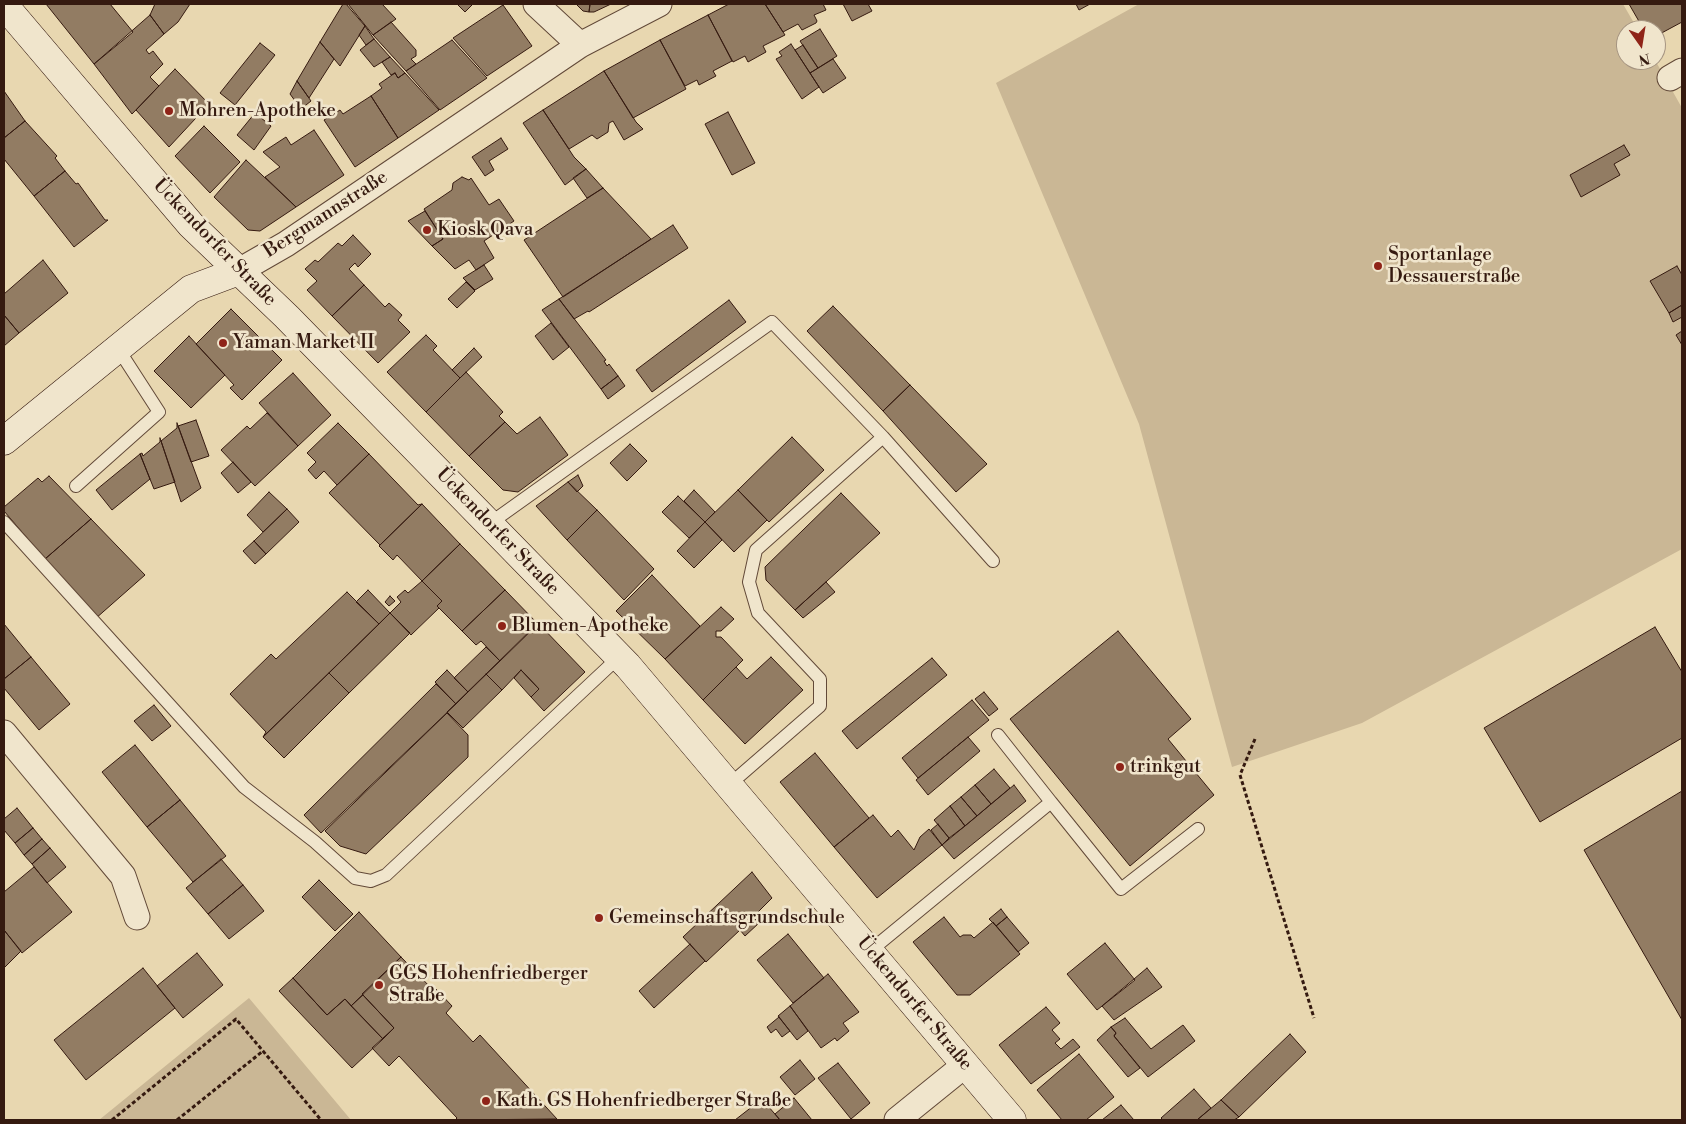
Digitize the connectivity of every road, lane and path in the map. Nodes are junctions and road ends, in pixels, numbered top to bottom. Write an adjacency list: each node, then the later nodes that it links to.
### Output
1 (536, 4): 4 (street)
2 (659, 4): 4 (street, Bergmannstraße)
3 (4, 5): 5 (main road, Ückendorfer Straße)
4 (580, 45): 5 (street, Bergmannstraße)
5 (239, 271): 6 (main road, Bergmannstraße); 11 (main road, Ückendorfer Straße)
6 (117, 347): 8 (main road, Bergmannstraße); 9 (lane)
7 (882, 437): 11 (lane); 12 (lane); 17 (lane)
8 (4, 441)
9 (76, 486)
10 (4, 522): 13 (lane)
11 (489, 524): 13 (main road, Ückendorfer Straße)
12 (993, 560)
13 (619, 658): 17 (main road, Ückendorfer Straße)
14 (4, 733): 20 (street)
15 (998, 735): 18 (lane)
16 (1255, 739): 22 (path)
17 (729, 785): 21 (main road, Ückendorfer Straße)
18 (1051, 802): 19 (lane); 21 (lane)
19 (1198, 829)
20 (137, 917)
21 (870, 951): 24 (main road, Ückendorfer Straße)
22 (1314, 1018)
23 (263, 1051): 25 (path); 26 (path); 27 (path)
24 (965, 1065): 28 (street); 29 (main road, Ückendorfer Straße)
25 (112, 1120)
26 (177, 1120)
27 (321, 1120)
28 (897, 1120)
29 (1012, 1120)

